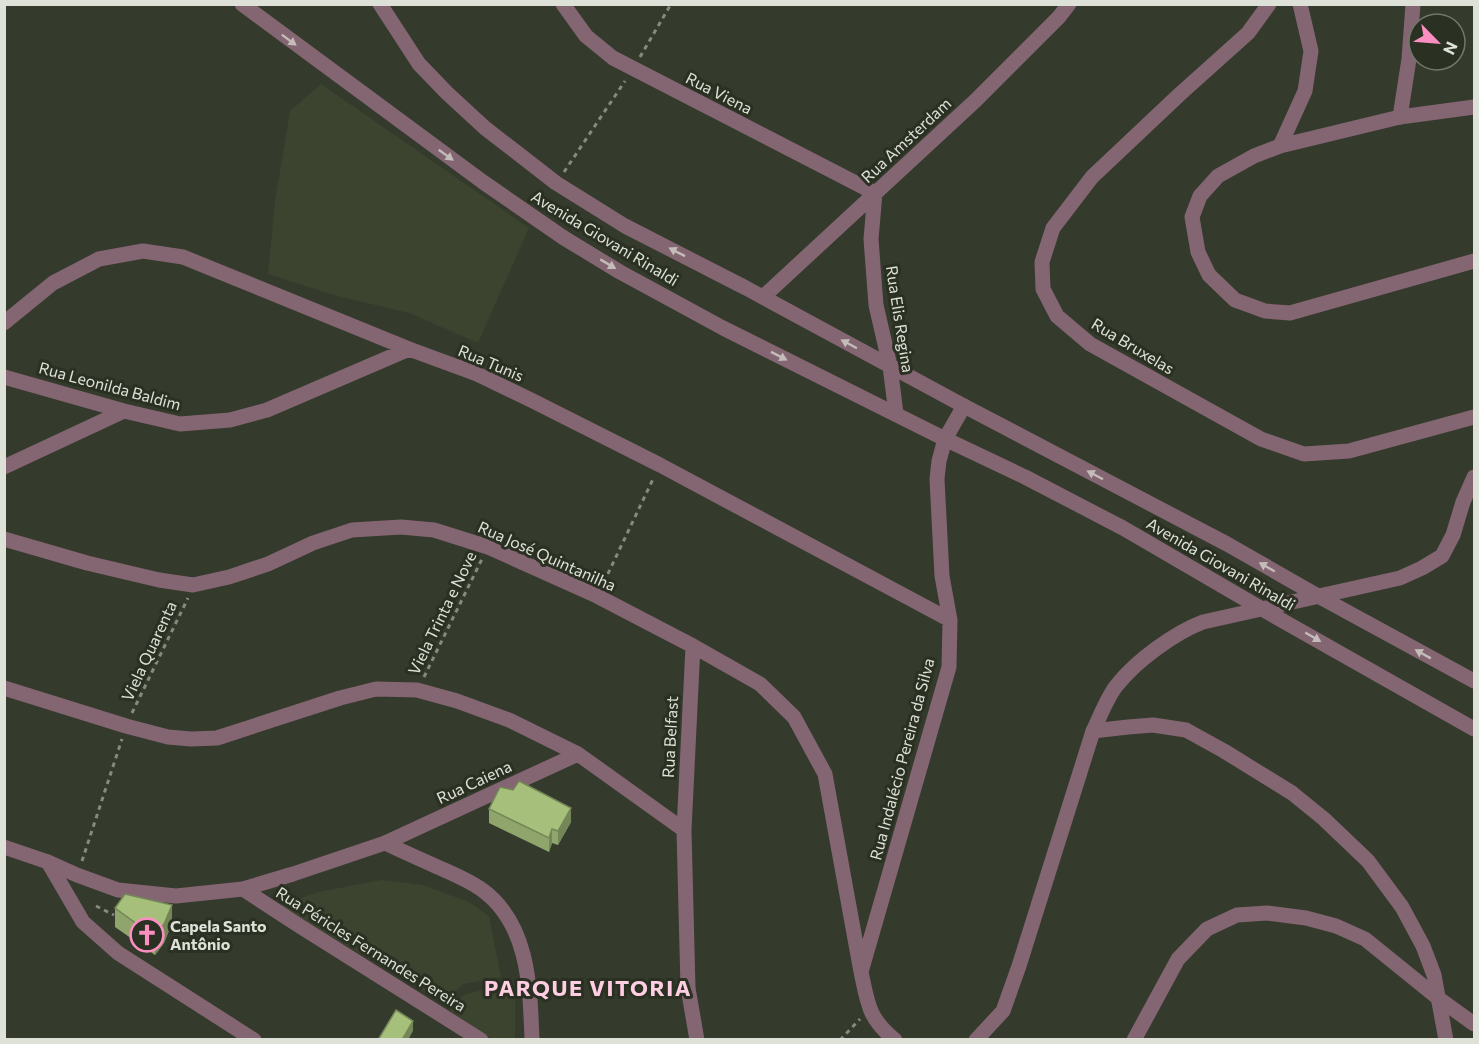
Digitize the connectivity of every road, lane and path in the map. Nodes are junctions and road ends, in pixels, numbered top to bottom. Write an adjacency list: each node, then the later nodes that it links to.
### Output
1 (242, 4): 23 (street, Avenida Giovani Rinaldi, one-way to 23)
2 (380, 4): 13 (street, Avenida Giovani Rinaldi)
3 (563, 4): 9 (street, Rua Viena)
4 (671, 4): 9 (path)
5 (1069, 4): 14 (street, Rua Amsterdam)
6 (1269, 4): 24 (street, Rua Bruxelas)
7 (1300, 4): 12 (street)
8 (1413, 4): 11 (street)
9 (633, 68): 13 (path); 14 (street, Rua Viena)
10 (1474, 107): 11 (street)
11 (1400, 117): 12 (street)
12 (1280, 146): 15 (street)
13 (556, 183): 16 (street, Avenida Giovani Rinaldi, one-way to 13)
14 (875, 193): 16 (street, Rua Amsterdam); 19 (street, Rua Elis Regina)
15 (1474, 261)
16 (763, 297): 19 (street, Avenida Giovani Rinaldi, one-way to 16)
17 (4, 323): 18 (street, Rua Tunis)
18 (409, 349): 22 (street, Rua Leonilda Baldim); 26 (street, Rua Tunis)
19 (890, 366): 21 (street, Avenida Giovani Rinaldi); 23 (street, Rua Elis Regina)
20 (4, 376): 22 (street, Rua Leonilda Baldim)
21 (964, 406): 25 (street); 34 (street, Avenida Giovani Rinaldi, one-way to 21)
22 (124, 411): 27 (street)
23 (896, 414): 25 (street, Avenida Giovani Rinaldi)
24 (1474, 417)
25 (945, 439): 32 (street, Avenida Giovani Rinaldi); 37 (street, Rua Indalécio Pereira da Silva)
26 (660, 465): 33 (path); 37 (street, Rua Tunis)
27 (4, 467)
28 (1474, 477): 34 (street)
29 (4, 539): 31 (street, Rua José Quintanilha)
30 (488, 547): 31 (street, Rua José Quintanilha); 33 (street, Rua José Quintanilha); 41 (path, Viela Trinta e Nove)
31 (194, 585): 42 (path, Viela Quarenta)
32 (1236, 593): 35 (street, Avenida Giovani Rinaldi); 36 (street)
33 (597, 596): 38 (street, Rua José Quintanilha)
34 (1318, 596): 35 (street); 39 (street, Avenida Giovani Rinaldi, one-way to 34)
35 (1262, 609): 36 (street); 43 (street, Avenida Giovani Rinaldi, one-way to 43)
36 (1235, 615): 44 (street)
37 (950, 620): 54 (street, Rua Indalécio Pereira da Silva)
38 (693, 646): 46 (street, Rua Belfast); 54 (street, Rua José Quintanilha)
39 (1474, 681)
40 (4, 688): 42 (street)
41 (417, 690): 42 (street); 45 (street)
42 (126, 726): 50 (path, Viela Quarenta)
43 (1474, 729)
44 (1093, 731): 55 (street); 64 (street)
45 (578, 754): 46 (street); 47 (street, Rua Caiena)
46 (684, 830): 61 (street, Rua Belfast)
47 (385, 843): 51 (street, Rua Caiena); 60 (street)
48 (4, 847): 49 (street, Rua Caiena)
49 (48, 862): 50 (street, Rua Caiena); 58 (street)
50 (77, 874): 51 (street, Rua Caiena)
51 (243, 889): 59 (street, Rua Péricles Fernandes Pereira)
52 (96, 906): 53 (path)
53 (114, 915)
54 (861, 972): 56 (street, Rua Indalécio Pereira da Silva)
55 (1438, 998): 57 (street); 65 (street); 66 (street)
56 (869, 1009): 62 (path); 63 (street, Rua Indalécio Pereira da Silva)
57 (1474, 1024)
58 (255, 1040)
59 (481, 1040)
60 (532, 1040)
61 (697, 1040)
62 (840, 1040)
63 (896, 1040)
64 (976, 1040)
65 (1134, 1040)
66 (1446, 1040)

